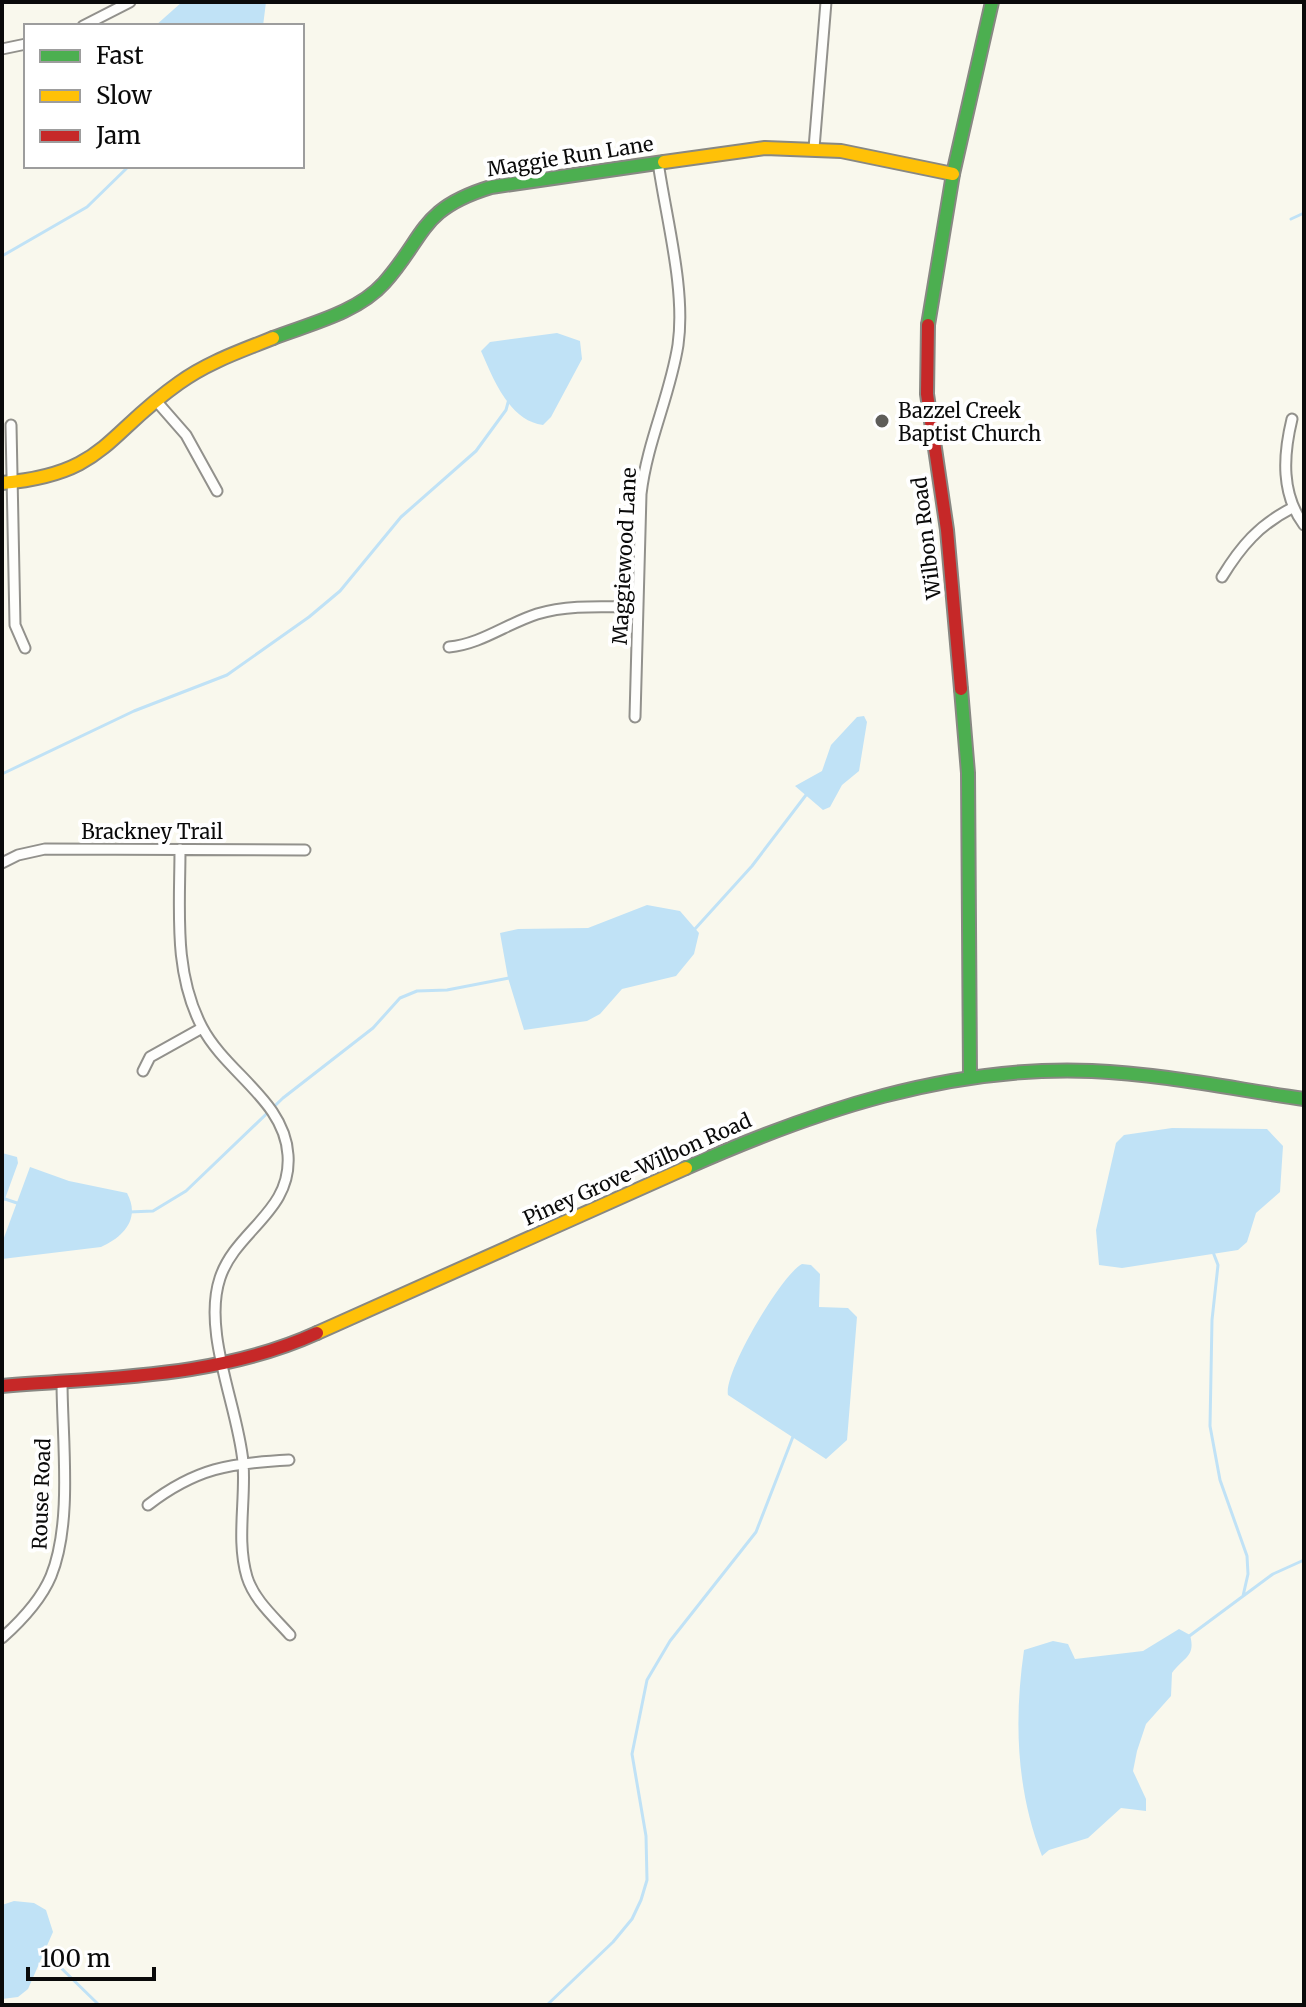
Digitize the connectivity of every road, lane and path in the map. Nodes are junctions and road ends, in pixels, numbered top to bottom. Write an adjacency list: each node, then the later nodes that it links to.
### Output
1 (130, 2): 4 (street)
2 (826, 2): 7 (street)
3 (992, 2): 9 (street, Wilbon Road)
4 (87, 24)
5 (24, 44): 6 (street)
6 (2, 49)
7 (814, 148): 8 (street, Maggie Run Lane); 9 (street, Maggie Run Lane)
8 (658, 162): 10 (street, Maggie Run Lane); 18 (street, Maggiewood Lane)
9 (953, 174): 27 (street, Wilbon Road)
10 (158, 403): 13 (street, Maggie Run Lane); 14 (street)
11 (1292, 419): 15 (street)
12 (11, 425): 13 (street)
13 (7, 483): 20 (street)
14 (217, 491)
15 (1292, 508): 16 (street); 17 (street)
16 (1304, 525)
17 (1222, 577)
18 (638, 607): 19 (street); 21 (street, Maggiewood Lane)
19 (449, 647)
20 (25, 648)
21 (635, 717)
22 (180, 849): 23 (street, Brackney Trail); 24 (street, Brackney Trail); 25 (street)
23 (305, 850)
24 (2, 863)
25 (202, 1028): 26 (street); 29 (street)
26 (143, 1071)
27 (970, 1076): 28 (street, Piney Grove-Wilbon Road); 29 (street, Piney Grove-Wilbon Road)
28 (1304, 1099)
29 (225, 1365): 30 (street, Piney Grove-Wilbon Road); 33 (street)
30 (62, 1381): 31 (street, Piney Grove-Wilbon Road); 36 (street, Rouse Road)
31 (2, 1386)
32 (289, 1460): 33 (street)
33 (243, 1462): 34 (street); 35 (street)
34 (148, 1505)
35 (290, 1635)
36 (2, 1638)

